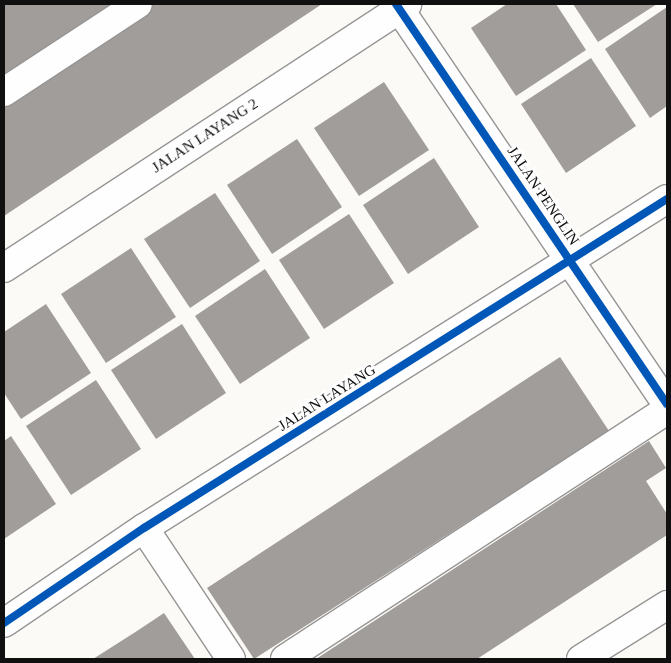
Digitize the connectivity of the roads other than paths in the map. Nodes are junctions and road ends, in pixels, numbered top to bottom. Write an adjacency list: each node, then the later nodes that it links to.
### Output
1 (138, 4): 3 (street)
2 (401, 5): 5 (street, JALAN PENGLIN); 6 (street, JALAN LAYANG 2)
3 (4, 92)
4 (667, 199): 5 (street, JALAN LAYANG)
5 (571, 262): 7 (street, JALAN PENGLIN); 9 (street, JALAN LAYANG)
6 (4, 268)
7 (667, 404)
8 (667, 410): 13 (street)
9 (144, 528): 11 (street, JALAN LAYANG); 12 (street)
10 (667, 605): 14 (street)
11 (4, 623)
12 (231, 659)
13 (285, 659)
14 (581, 659)

